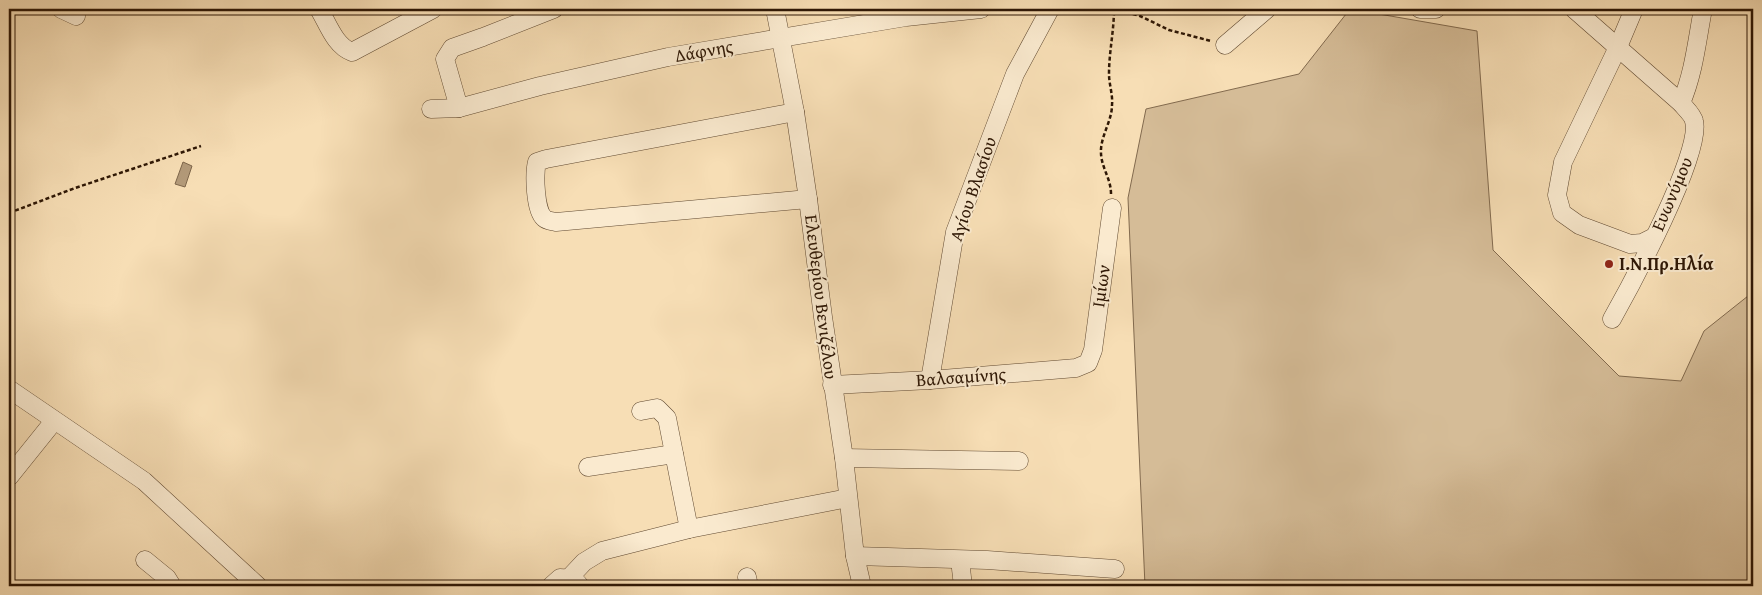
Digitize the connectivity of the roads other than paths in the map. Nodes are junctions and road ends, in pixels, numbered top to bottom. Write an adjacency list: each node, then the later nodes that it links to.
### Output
1 (320, 9): 2 (street)
2 (433, 9)
3 (554, 9): 17 (street)
4 (775, 9): 13 (street, Ελευθερίου Βενιζέλου)
5 (981, 9): 13 (street, Δάφνης)
6 (1050, 9): 25 (street, Αγίου Βλασίου)
7 (1267, 9): 14 (street)
8 (1420, 9): 9 (street)
9 (1436, 9)
10 (1574, 9): 15 (street)
11 (1634, 9): 15 (street)
12 (1703, 9): 16 (street)
13 (780, 38): 17 (street, Δάφνης); 19 (street, Ελευθερίου Βενιζέλου)
14 (1224, 45)
15 (1618, 47): 16 (street); 22 (street)
16 (1681, 103): 22 (street, Ευωνύμου)
17 (459, 108): 18 (street, Δάφνης)
18 (432, 109)
19 (795, 112): 20 (street, Ελευθερίου Βενιζέλου); 20 (street)
20 (808, 199): 26 (street, Ελευθερίου Βενιζέλου)
21 (1112, 208): 24 (street, Ιμίων)
22 (1654, 237): 23 (street, Ευωνύμου)
23 (1612, 319)
24 (1088, 363): 25 (street, Βαλσαμίνης)
25 (930, 380): 26 (street, Βαλσαμίνης)
26 (832, 385): 31 (street, Ελευθερίου Βενιζέλου)
27 (9, 389): 29 (street)
28 (641, 411): 30 (street)
29 (54, 420): 34 (street); 43 (street)
30 (674, 454): 33 (street); 36 (street)
31 (844, 458): 32 (street); 35 (street, Ελευθερίου Βενιζέλου)
32 (1019, 461)
33 (588, 466)
34 (9, 478)
35 (848, 498): 36 (street); 37 (street, Ελευθερίου Βενιζέλου)
36 (689, 529): 41 (street)
37 (855, 556): 39 (street); 45 (street, Ελευθερίου Βενιζέλου)
38 (146, 560): 42 (street)
39 (960, 560): 40 (street); 46 (street)
40 (1114, 569)
41 (575, 582): 44 (street)
42 (172, 586)
43 (258, 586)
44 (551, 586)
45 (862, 586)
46 (963, 586)

